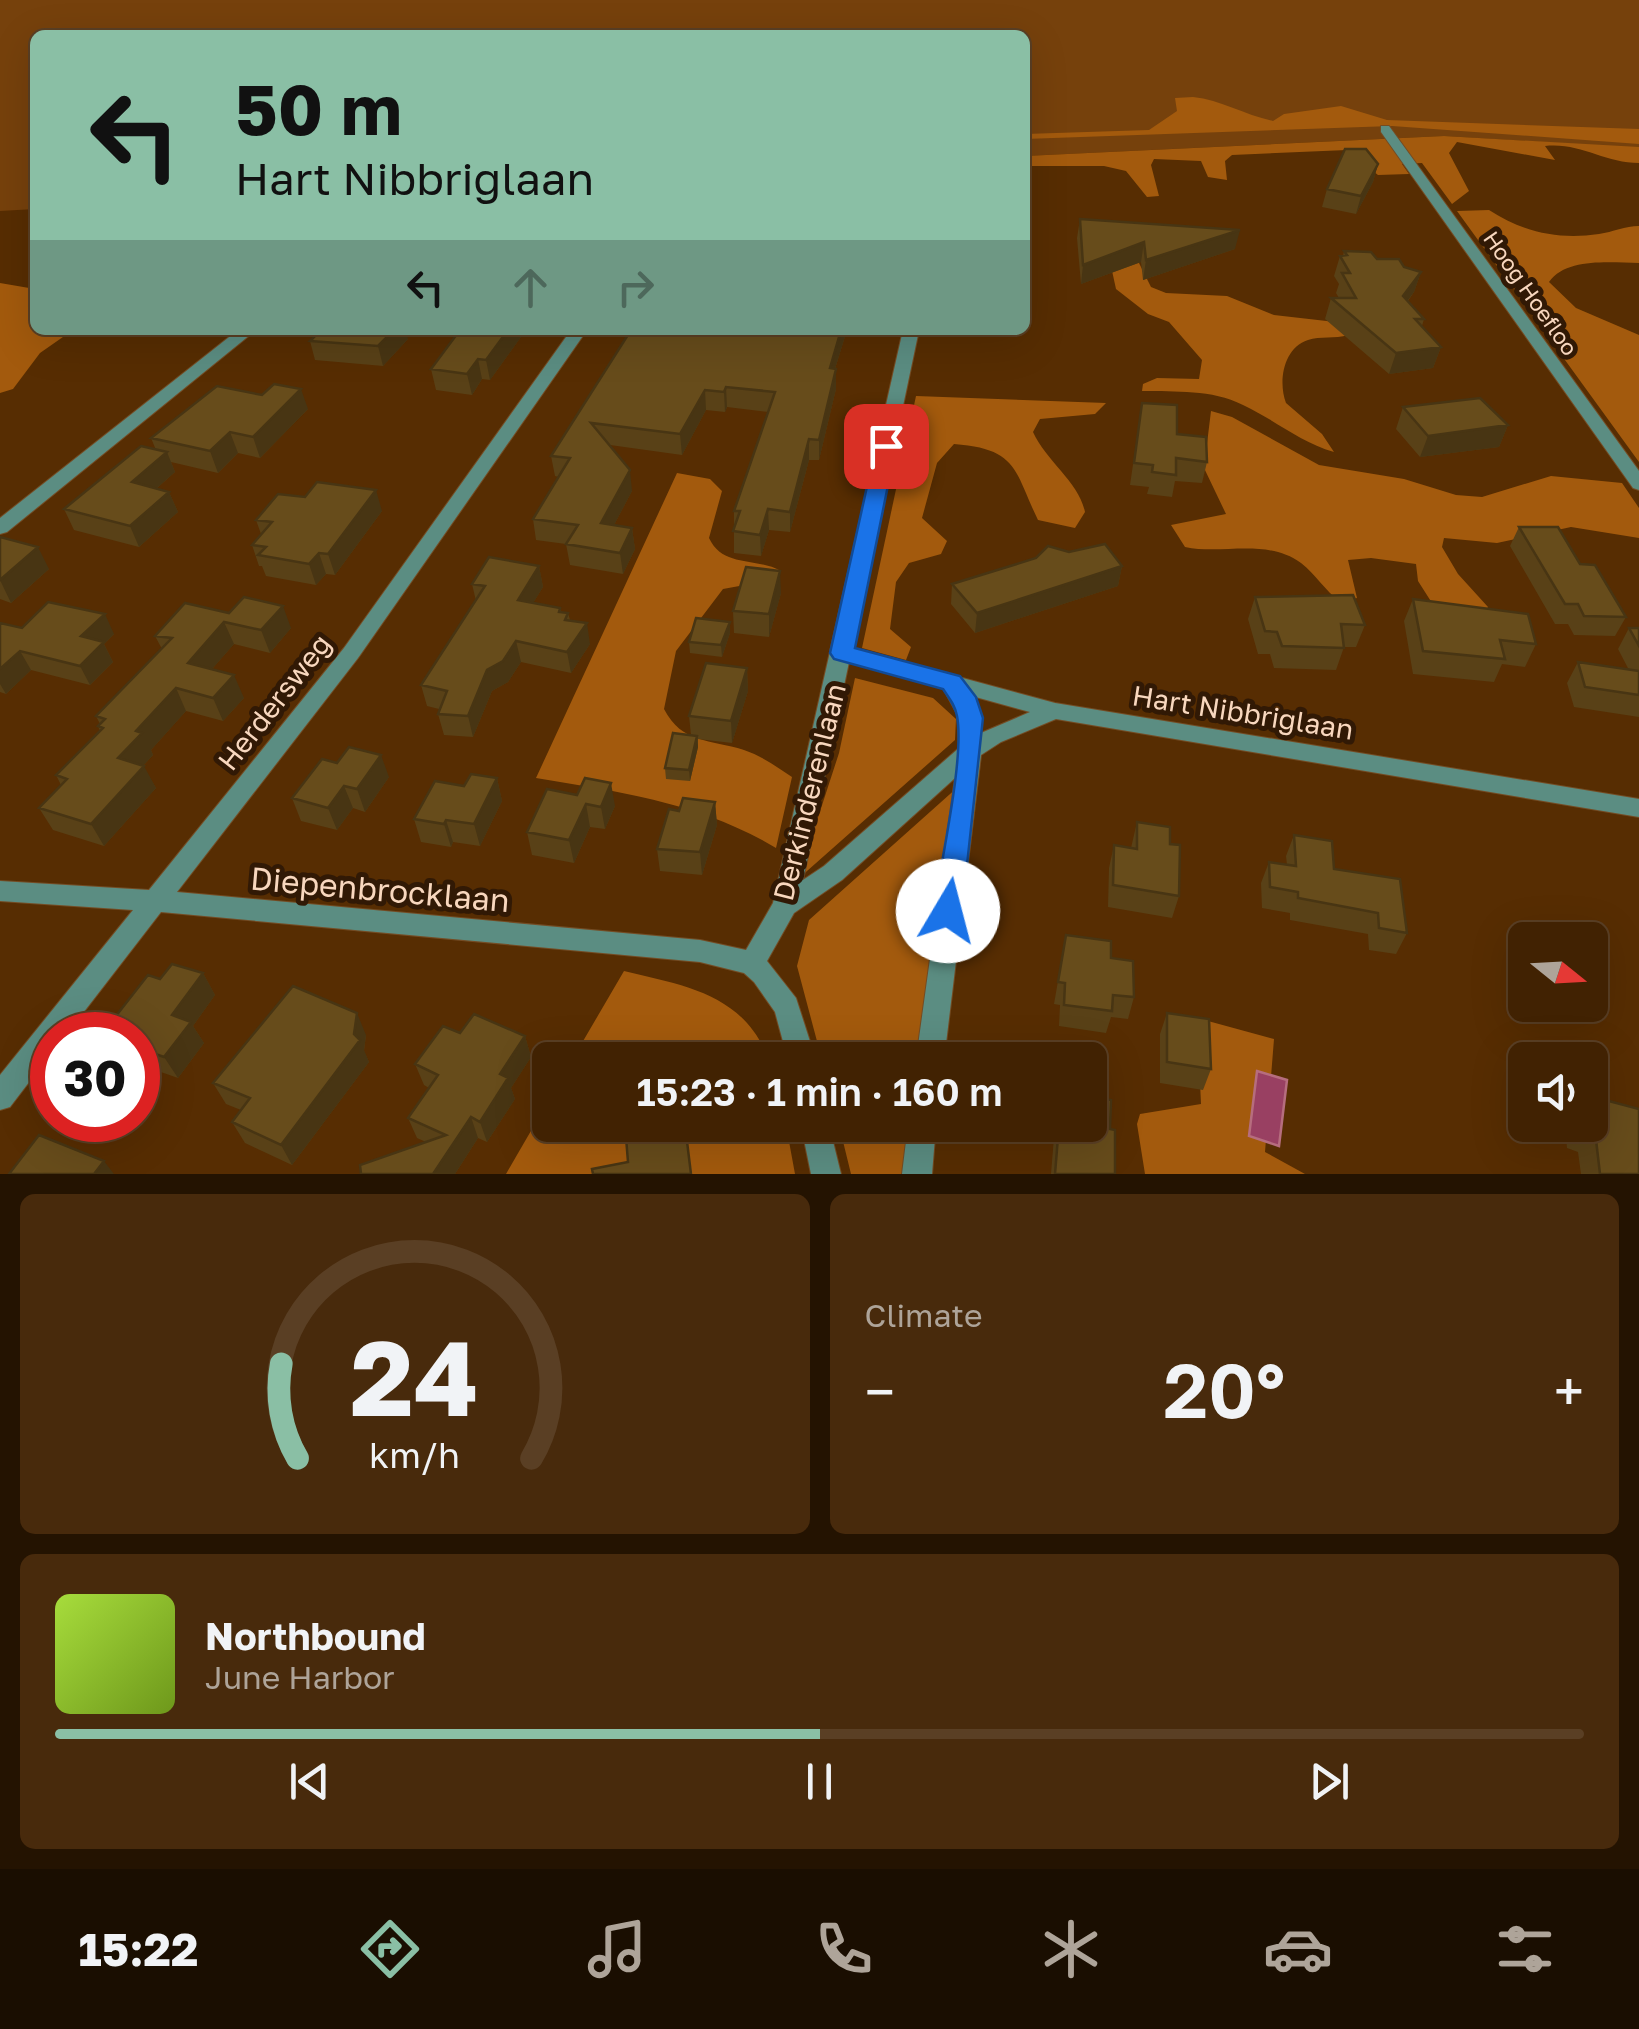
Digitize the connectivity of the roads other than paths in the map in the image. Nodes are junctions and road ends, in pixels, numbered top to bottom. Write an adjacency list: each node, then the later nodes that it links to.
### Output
1 (1385, 129): 5 (street, Hoog Hoefloo)
2 (242, 335): 6 (street)
3 (575, 335): 13 (street, Herdersweg)
4 (910, 335): 7 (street, Derkinderenlaan)
5 (1639, 484)
6 (0, 528)
7 (842, 653): 8 (street, Hart Nibbriglaan); 14 (street, Derkinderenlaan)
8 (951, 683): 9 (street, Hart Nibbriglaan); 10 (street)
9 (1055, 711): 10 (street); 11 (street, Hart Nibbriglaan)
10 (970, 750): 14 (street); 17 (street)
11 (1639, 808)
12 (0, 891): 13 (street, Diepenbrocklaan)
13 (158, 901): 15 (street, Diepenbrocklaan); 18 (street, Herdersweg)
14 (785, 905): 15 (street, Derkinderenlaan)
15 (752, 964): 16 (street)
16 (798, 1042)
17 (932, 1042)
18 (0, 1097)
19 (819, 1142): 21 (street)
20 (920, 1142): 22 (street)
21 (826, 1174)
22 (916, 1174)

